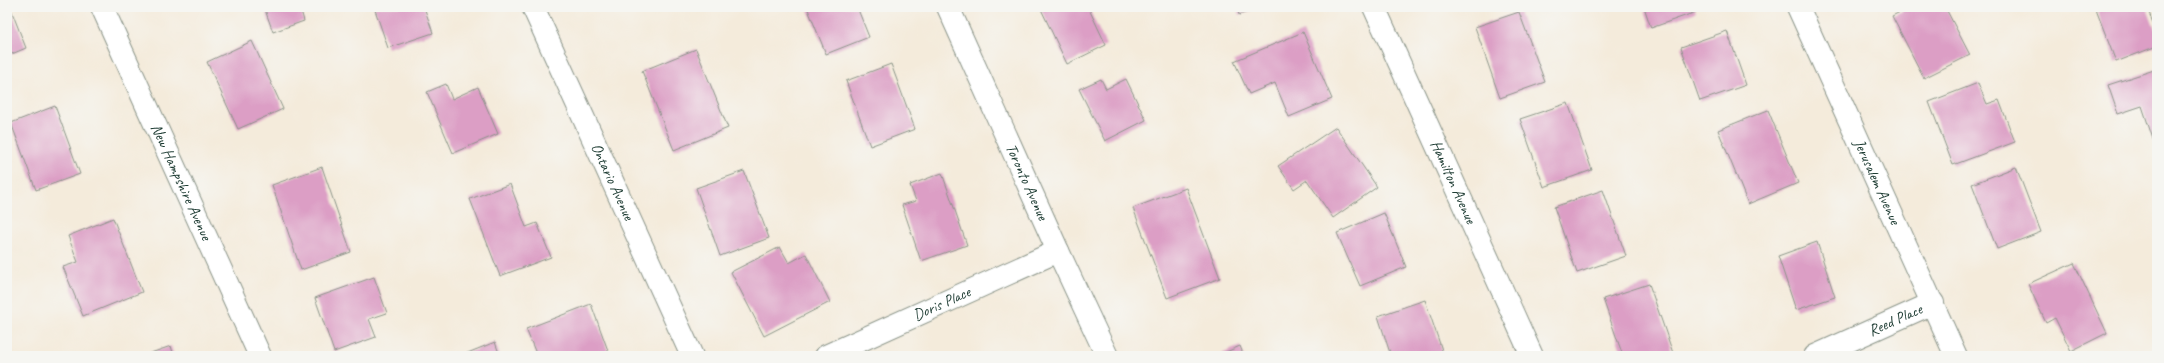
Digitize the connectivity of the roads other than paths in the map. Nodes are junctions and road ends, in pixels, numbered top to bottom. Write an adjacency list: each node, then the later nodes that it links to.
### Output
1 (102, 7): 8 (street, New Hampshire Avenue)
2 (533, 7): 9 (street, Ontario Avenue)
3 (948, 7): 6 (street, Toronto Avenue)
4 (1374, 7): 12 (street, Hamilton Avenue)
5 (1798, 7): 7 (street, Jerusalem Avenue)
6 (1058, 251): 10 (street, Doris Place); 11 (street, Toronto Avenue)
7 (1932, 303): 13 (street, Reed Place); 14 (street, Jerusalem Avenue)
8 (260, 356)
9 (692, 356)
10 (826, 356)
11 (1108, 356)
12 (1532, 356)
13 (1815, 356)
14 (1956, 356)

